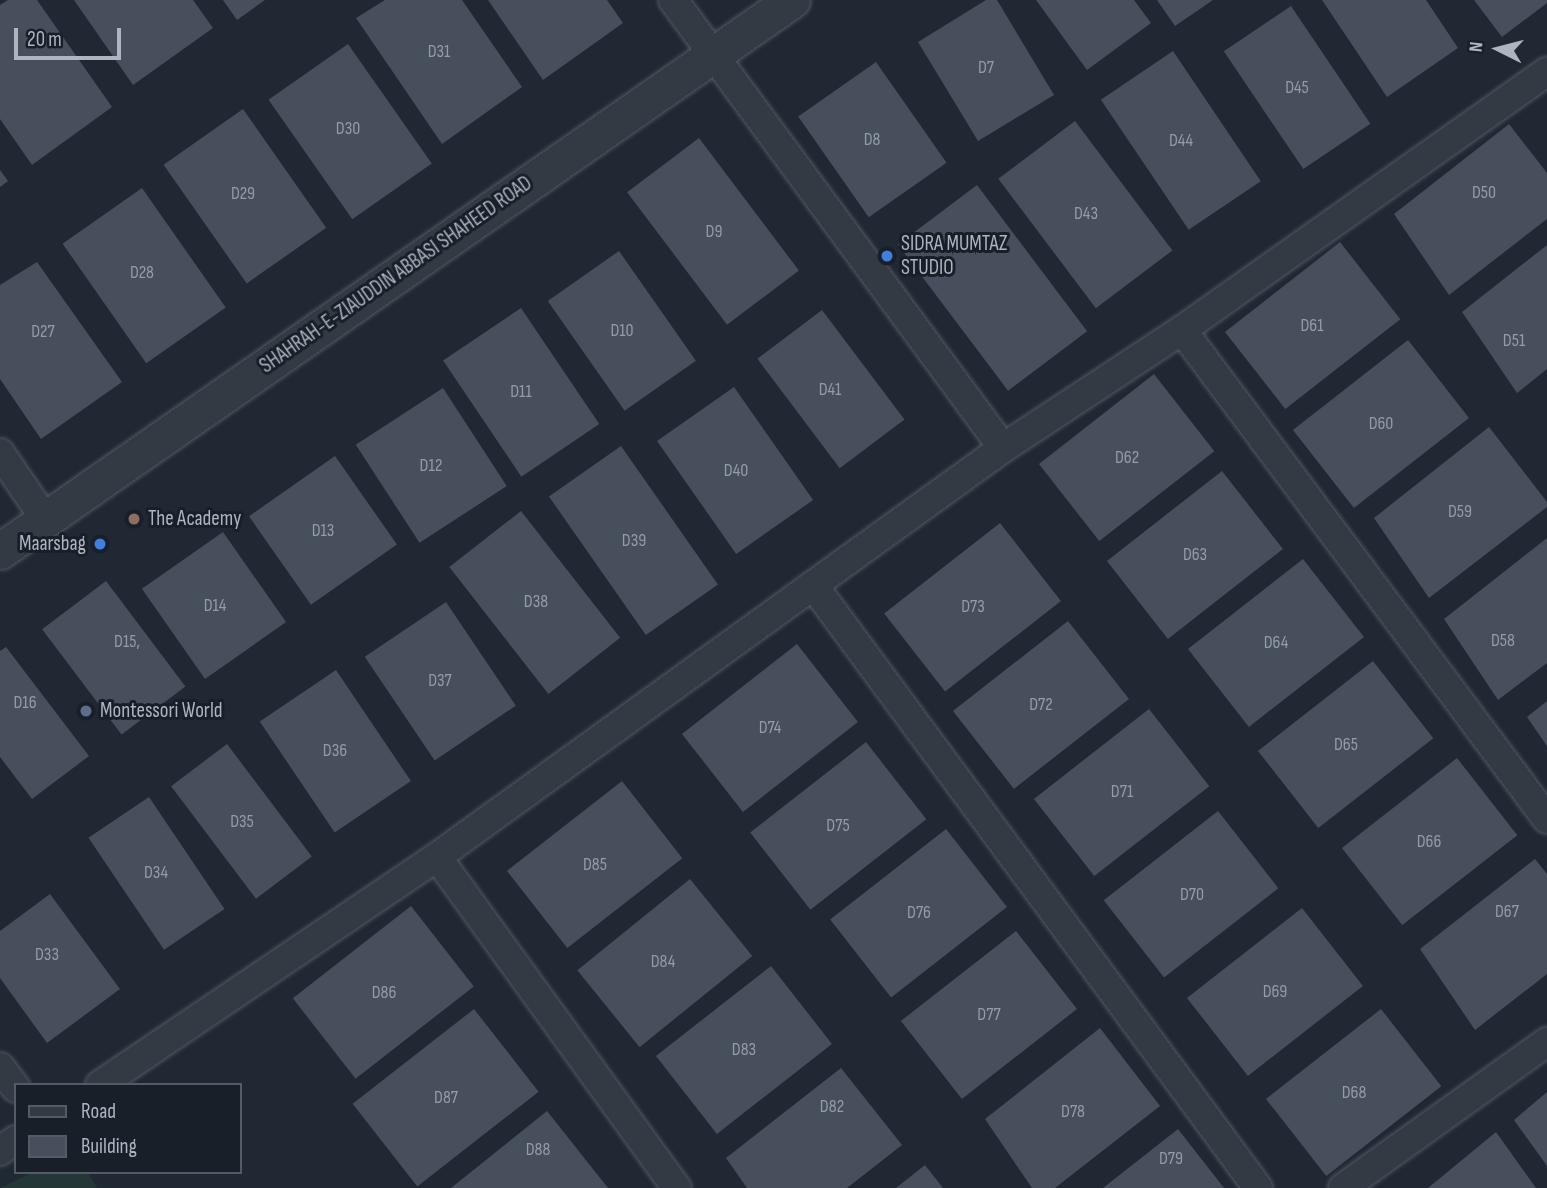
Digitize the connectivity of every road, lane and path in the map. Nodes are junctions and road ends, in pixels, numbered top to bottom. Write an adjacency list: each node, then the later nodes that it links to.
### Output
1 (673, 0): 3 (street)
2 (792, 0): 3 (street, SHAHRAH-E-ZIAUDDIN ABBASI SHAHEED ROAD)
3 (713, 55): 6 (street); 8 (street, SHAHRAH-E-ZIAUDDIN ABBASI SHAHEED ROAD)
4 (1547, 72): 5 (street)
5 (1182, 330): 6 (street); 11 (street)
6 (1003, 448): 10 (street)
7 (0, 453): 8 (street)
8 (45, 519): 9 (street, SHAHRAH-E-ZIAUDDIN ABBASI SHAHEED ROAD)
9 (0, 551)
10 (813, 585): 12 (street); 18 (street)
11 (1547, 820)
12 (437, 857): 15 (street); 17 (street)
13 (1547, 1042): 19 (street)
14 (0, 1067): 16 (street)
15 (103, 1083)
16 (14, 1085)
17 (677, 1188)
18 (1258, 1188)
19 (1343, 1188)

